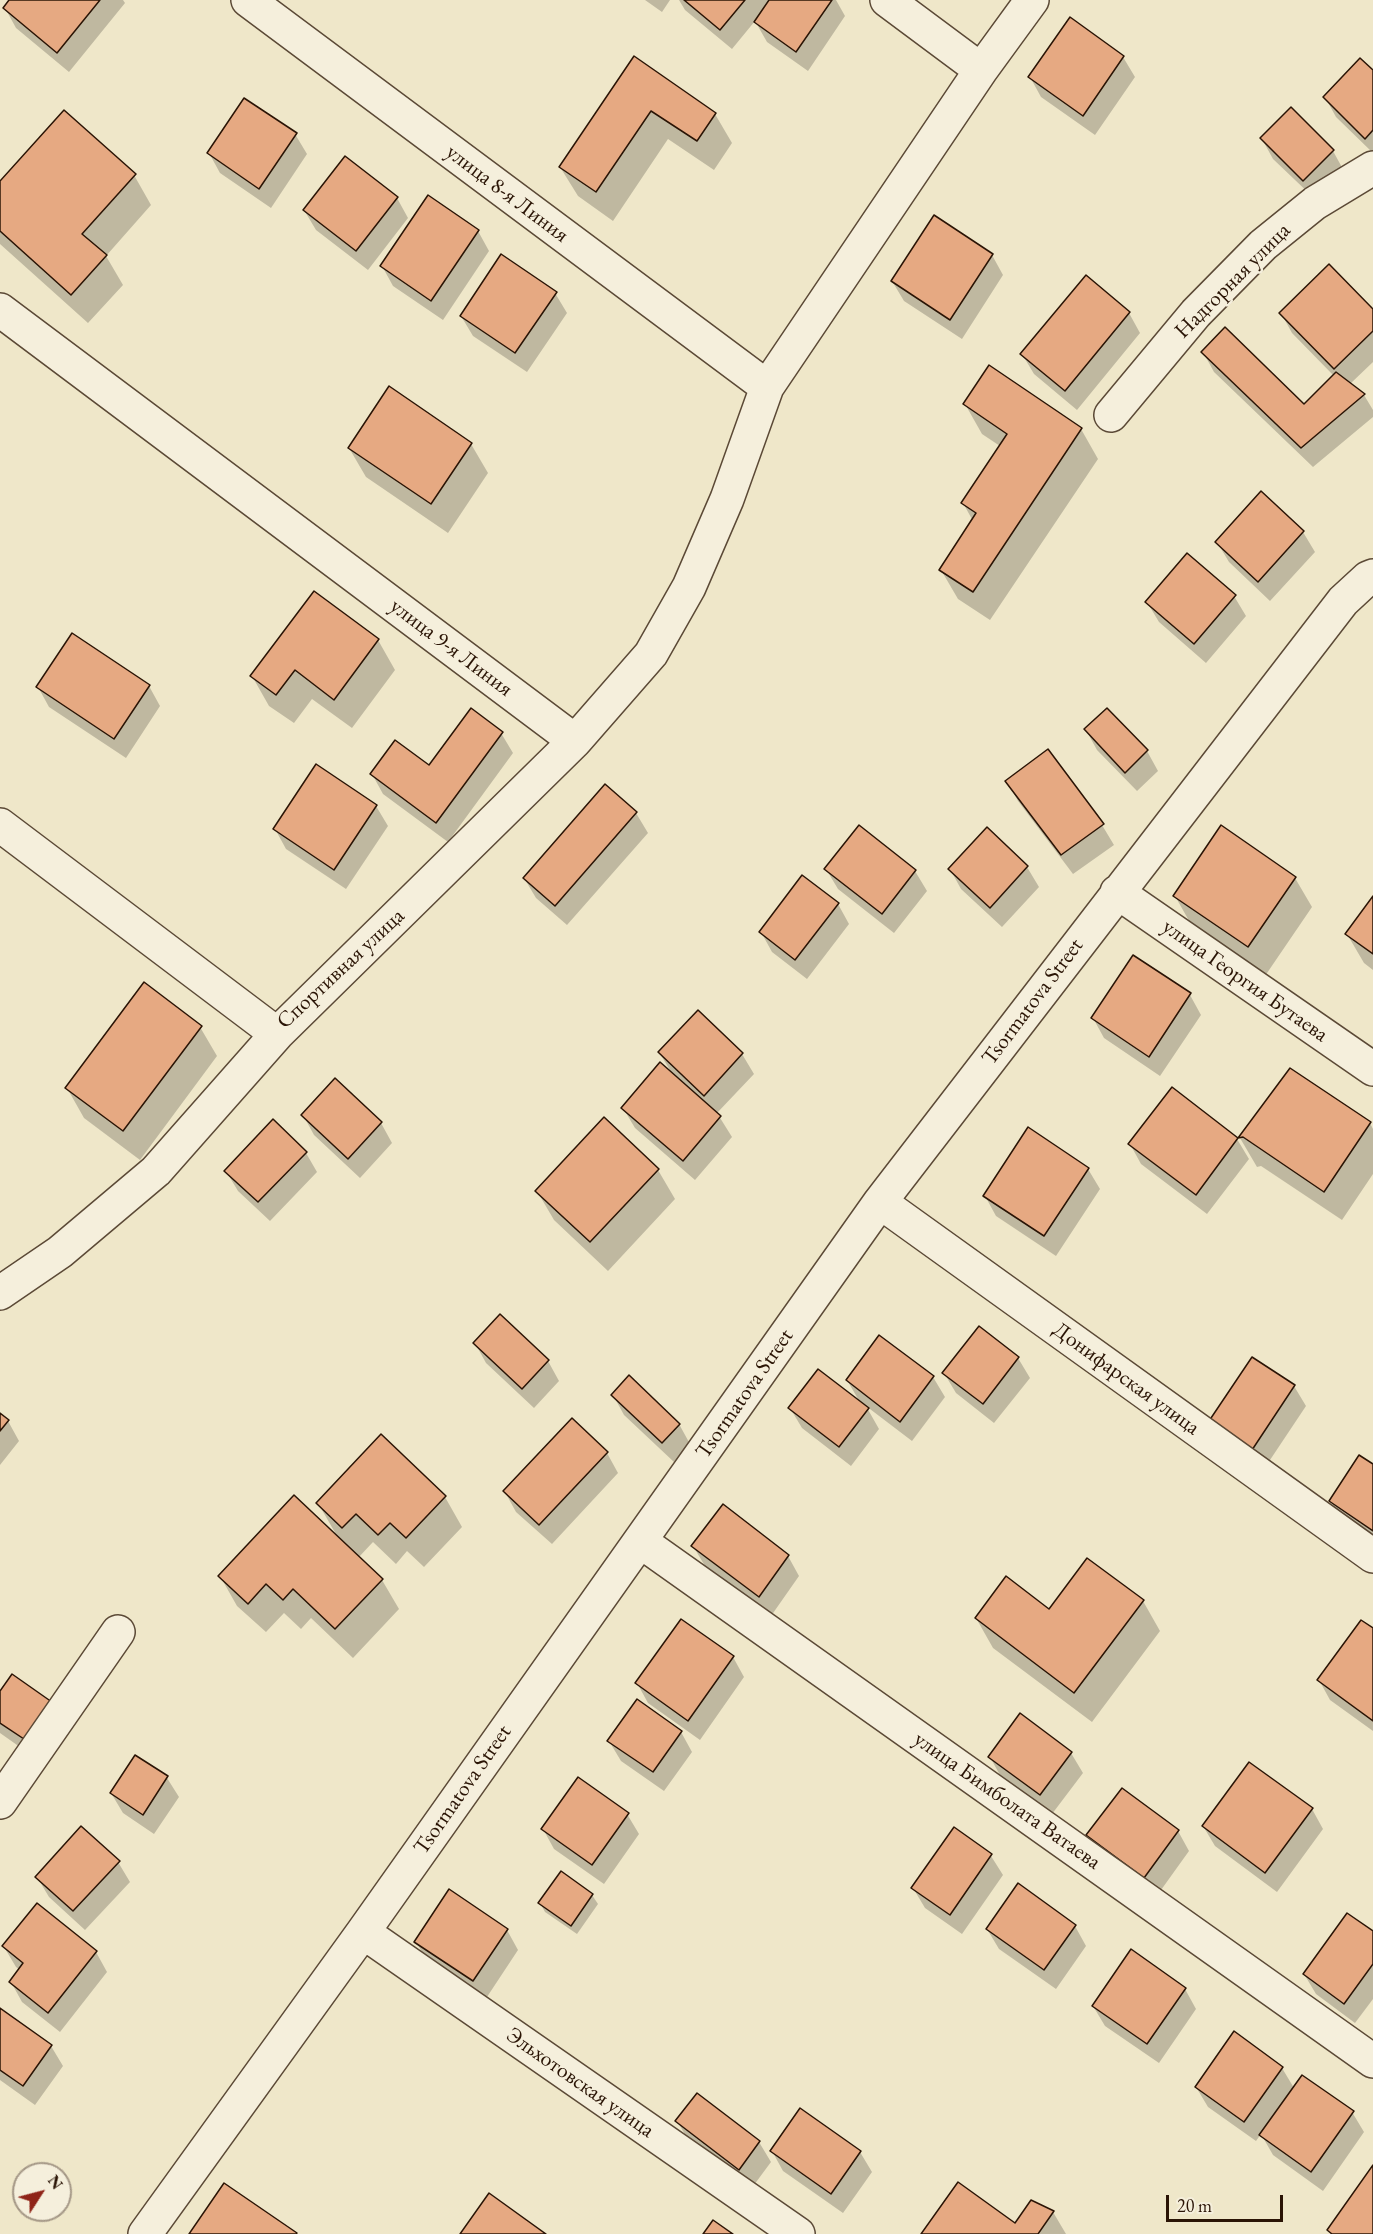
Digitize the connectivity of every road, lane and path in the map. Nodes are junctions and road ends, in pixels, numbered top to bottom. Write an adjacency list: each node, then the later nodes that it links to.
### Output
1 (248, 0): 7 (street, улица 8-я Линия)
2 (887, 0): 4 (street)
3 (1032, 0): 4 (street)
4 (981, 70): 7 (street)
5 (1373, 168): 8 (street, Надгорная улица)
6 (0, 310): 10 (street, улица 9-я Линия)
7 (767, 387): 10 (street)
8 (1111, 415)
9 (1373, 576): 12 (street, Tsormatova Street)
10 (575, 741): 13 (street, Спортивная улица)
11 (0, 825): 13 (street, Спортивная улица)
12 (1117, 892): 14 (street, улица Георгия Бутаева); 15 (street, Tsormatova Street)
13 (277, 1034): 16 (street)
14 (1373, 1069)
15 (880, 1202): 17 (street, Tsormatova Street); 18 (street, Донифарская улица)
16 (4, 1285)
17 (640, 1541): 21 (street, Tsormatova Street); 22 (street, улица Бимболата Ватаева)
18 (1373, 1556)
19 (118, 1632): 20 (street)
20 (0, 1802)
21 (363, 1932): 23 (street, Tsormatova Street); 24 (street, Эльхотовская улица)
22 (1373, 2061)
23 (145, 2234)
24 (798, 2234)

